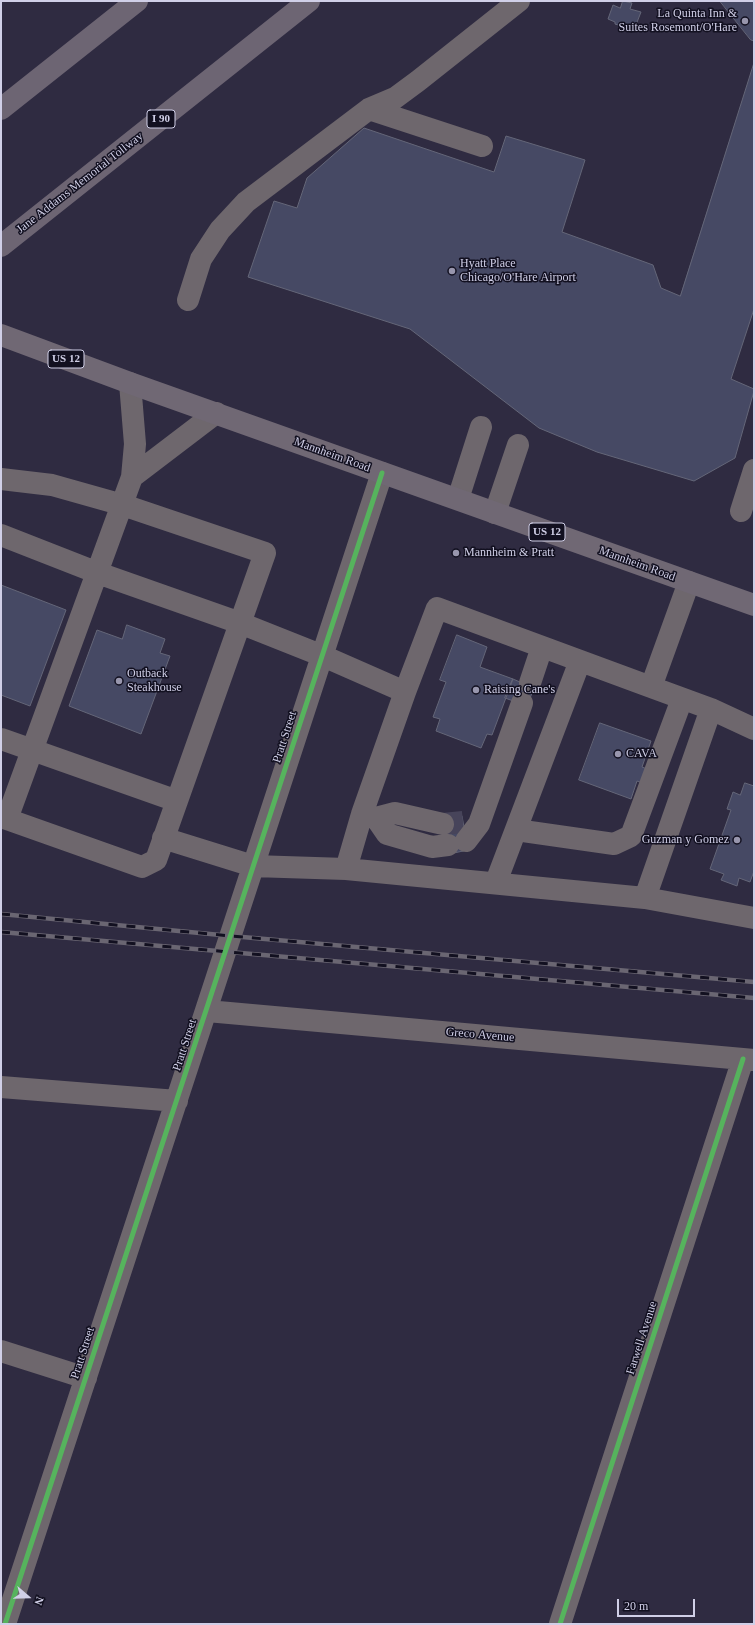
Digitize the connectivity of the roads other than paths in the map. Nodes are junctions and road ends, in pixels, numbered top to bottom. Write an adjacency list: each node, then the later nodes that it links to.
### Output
1 (137, 1): 4 (highway)
2 (309, 1): 7 (highway, Jane Addams Memorial Tollway / I 90)
3 (519, 1): 5 (street)
4 (1, 110)
5 (369, 110): 6 (street); 8 (street)
6 (482, 146)
7 (7, 241)
8 (188, 300)
9 (1, 335): 10 (main road, Mannheim Road / US 12)
10 (130, 383): 11 (main road, Mannheim Road / US 12); 16 (street)
11 (216, 413): 15 (main road, Mannheim Road / US 12); 16 (street)
12 (481, 426): 18 (street)
13 (518, 445): 21 (street)
14 (754, 470): 20 (street)
15 (382, 473): 18 (main road, Mannheim Road / US 12); 28 (street, Pratt Street)
16 (132, 477): 19 (street)
17 (1, 480): 19 (street)
18 (458, 499): 21 (main road, Mannheim Road / US 12)
19 (123, 505): 23 (street); 26 (street)
20 (743, 512)
21 (495, 513): 24 (main road, Mannheim Road / US 12)
22 (1, 535): 23 (street)
23 (98, 573): 26 (street); 38 (street)
24 (689, 582): 25 (main road, Mannheim Road / US 12); 31 (street)
25 (754, 605)
26 (240, 623): 28 (street); 39 (street)
27 (542, 647): 29 (street); 30 (street); 32 (street)
28 (323, 656): 32 (street); 44 (street, Pratt Street)
29 (580, 661): 31 (street); 42 (street)
30 (530, 683)
31 (651, 687): 33 (street)
32 (404, 692): 40 (street)
33 (682, 698): 35 (street); 42 (street)
34 (522, 703): 40 (street)
35 (711, 709): 36 (street); 47 (street)
36 (754, 729)
37 (1, 739): 38 (street)
38 (32, 750): 39 (street); 41 (street)
39 (177, 801): 43 (street)
40 (369, 816): 45 (street)
41 (4, 818): 43 (street)
42 (516, 830): 46 (street)
43 (163, 838): 44 (street)
44 (254, 866): 45 (street); 49 (street, Pratt Street)
45 (346, 869): 46 (street)
46 (496, 882): 47 (street)
47 (645, 898): 48 (street)
48 (754, 918)
49 (206, 1010): 50 (street, Greco Avenue); 52 (street, Pratt Street)
50 (749, 1060): 56 (street, Farwell Avenue)
51 (1, 1087): 52 (street)
52 (177, 1100): 54 (street, Pratt Street)
53 (1, 1351): 54 (street)
54 (86, 1378): 55 (street, Pratt Street)
55 (5, 1624)
56 (560, 1624)

